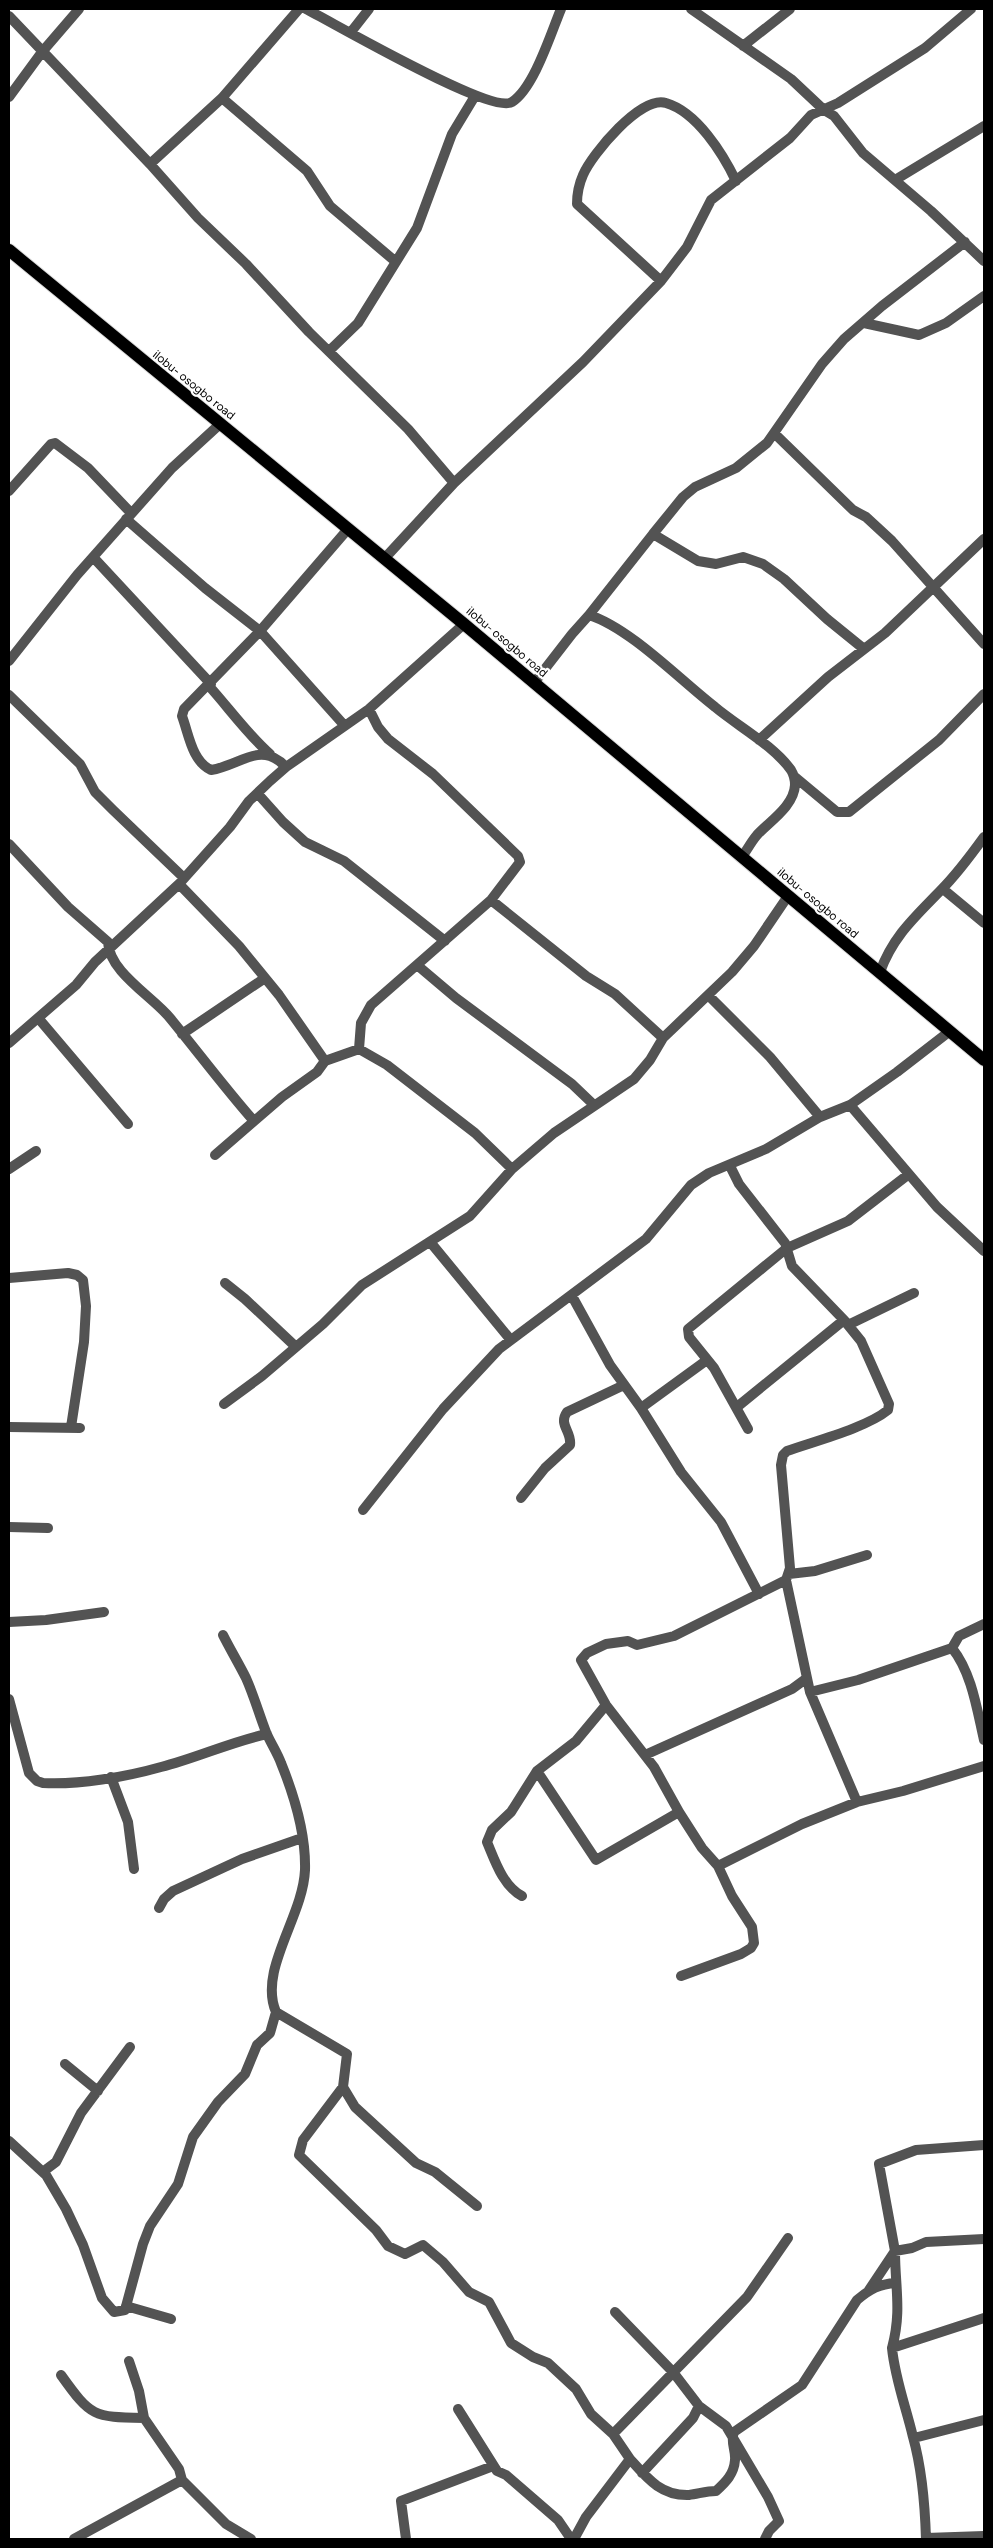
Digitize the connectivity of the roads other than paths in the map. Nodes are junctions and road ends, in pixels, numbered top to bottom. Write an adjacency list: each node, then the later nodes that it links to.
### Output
1 (80, 9): 12 (street)
2 (299, 9): 15 (street)
3 (306, 9): 10 (street)
4 (369, 9): 10 (street)
5 (562, 9): 13 (street)
6 (691, 9): 11 (street)
7 (790, 9): 11 (street)
8 (971, 9): 16 (street)
9 (9, 16): 12 (street)
10 (351, 32): 13 (street)
11 (743, 46): 16 (street)
12 (42, 52): 14 (street); 18 (street)
13 (475, 96): 24 (street)
14 (9, 97)
15 (222, 98): 18 (street); 24 (street)
16 (824, 110): 19 (street); 20 (street)
17 (984, 126): 19 (street)
18 (150, 164): 28 (street)
19 (895, 180): 21 (street)
20 (736, 181): 25 (street); 25 (street)
21 (965, 242): 23 (street); 27 (street)
22 (9, 250): 29 (main road, ilobu- osogbo road)
23 (984, 261)
24 (396, 262): 28 (street)
25 (661, 281): 31 (street)
26 (984, 296): 27 (street)
27 (864, 323): 30 (street)
28 (329, 351): 31 (street)
29 (220, 424): 33 (street); 34 (main road, ilobu- osogbo road)
30 (775, 434): 35 (street); 39 (street)
31 (454, 483): 38 (street)
32 (9, 491): 33 (street)
33 (129, 516): 37 (street); 42 (street)
34 (348, 529): 38 (main road, ilobu- osogbo road); 42 (street)
35 (653, 534): 40 (street); 44 (street)
36 (984, 539): 39 (street)
37 (93, 557): 45 (street); 47 (street)
38 (384, 559): 41 (main road, ilobu- osogbo road)
39 (932, 586): 43 (street); 44 (street)
40 (589, 615): 46 (street); 52 (street)
41 (464, 624): 46 (main road, ilobu- osogbo road); 50 (street)
42 (260, 631): 47 (street); 51 (street)
43 (984, 644)
44 (864, 649): 52 (street)
45 (9, 661)
46 (534, 683): 59 (main road, ilobu- osogbo road)
47 (210, 685): 53 (street); 53 (street)
48 (984, 694): 55 (street)
49 (9, 695): 60 (street)
50 (369, 709): 51 (street); 63 (street)
51 (344, 725): 54 (street)
52 (759, 740): 55 (street)
53 (270, 754): 54 (street)
54 (286, 767): 56 (street)
55 (794, 777): 59 (street)
56 (258, 794): 60 (street); 65 (street)
57 (984, 837): 61 (street)
58 (9, 844): 66 (street)
59 (742, 857): 62 (main road, ilobu- osogbo road)
60 (182, 881): 66 (street); 69 (street)
61 (942, 889): 64 (street); 68 (street)
62 (788, 896): 68 (main road, ilobu- osogbo road); 70 (street)
63 (491, 900): 65 (street); 74 (street)
64 (984, 923)
65 (445, 940): 67 (street)
66 (108, 951): 71 (street); 73 (street)
67 (417, 965): 76 (street); 79 (street)
68 (880, 972): 72 (main road, ilobu- osogbo road)
69 (265, 978): 73 (street); 78 (street)
70 (709, 996): 74 (street); 81 (street)
71 (39, 1019): 75 (street); 83 (street)
72 (950, 1032): 77 (main road, ilobu- osogbo road); 80 (street)
73 (182, 1034): 82 (street)
74 (663, 1038): 79 (street)
75 (9, 1043)
76 (359, 1048): 78 (street); 88 (street)
77 (984, 1060)
78 (325, 1061): 82 (street)
79 (594, 1105): 88 (street)
80 (850, 1105): 81 (street); 89 (street)
81 (820, 1117): 86 (street)
82 (253, 1120): 85 (street)
83 (128, 1124)
84 (36, 1151): 87 (street)
85 (215, 1155)
86 (730, 1166): 91 (street); 96 (street)
87 (9, 1169)
88 (512, 1169): 90 (street)
89 (909, 1174): 91 (street); 92 (street)
90 (431, 1243): 98 (street); 99 (street)
91 (787, 1248): 97 (street); 100 (street)
92 (984, 1251)
93 (9, 1278): 105 (street)
94 (225, 1283): 99 (street)
95 (914, 1293): 97 (street)
96 (572, 1296): 98 (street); 101 (street)
97 (846, 1323): 103 (street); 112 (street)
98 (510, 1339): 108 (street)
99 (296, 1347): 102 (street)
100 (707, 1360): 103 (street); 104 (street)
101 (624, 1385): 104 (street); 107 (street)
102 (224, 1404)
103 (737, 1407): 106 (street)
104 (641, 1408): 113 (street)
105 (9, 1427)
106 (748, 1429)
107 (521, 1498)
108 (363, 1510)
109 (9, 1527): 110 (street)
110 (48, 1528)
111 (867, 1555): 112 (street)
112 (787, 1577): 113 (street); 119 (street)
113 (759, 1594): 122 (street)
114 (104, 1612): 115 (street)
115 (9, 1622)
116 (984, 1624): 118 (street)
117 (222, 1635): 123 (street)
118 (952, 1648): 120 (street); 124 (street)
119 (808, 1678): 120 (street); 125 (street)
120 (810, 1692): 129 (street)
121 (9, 1699): 128 (street)
122 (606, 1705): 125 (street); 127 (street)
123 (267, 1734): 128 (street); 131 (street)
124 (984, 1740)
125 (645, 1756): 130 (street)
126 (984, 1766): 129 (street)
127 (537, 1771): 130 (street); 134 (street)
128 (111, 1778): 133 (street)
129 (857, 1802): 132 (street)
130 (679, 1812): 132 (street)
131 (302, 1838): 135 (street); 137 (street)
132 (718, 1866): 136 (street)
133 (134, 1869)
134 (522, 1896)
135 (160, 1908)
136 (681, 1976)
137 (276, 2012): 140 (street); 151 (street)
138 (130, 2047): 141 (street)
139 (65, 2064): 141 (street)
140 (343, 2087): 145 (street); 163 (street)
141 (98, 2091): 144 (street)
142 (9, 2141): 144 (street)
143 (984, 2145): 148 (street)
144 (44, 2171): 151 (street)
145 (477, 2206)
146 (788, 2238): 157 (street)
147 (984, 2238): 148 (street)
148 (895, 2251): 149 (street); 150 (street)
149 (896, 2283): 150 (street); 155 (street)
150 (869, 2290): 164 (street)
151 (126, 2306): 154 (street)
152 (615, 2312): 157 (street)
153 (984, 2318): 155 (street)
154 (171, 2319)
155 (892, 2348): 165 (street)
156 (129, 2361): 161 (street)
157 (673, 2372): 159 (street); 163 (street)
158 (61, 2375): 161 (street)
159 (699, 2406): 164 (street); 168 (street)
160 (458, 2409): 167 (street)
161 (144, 2418): 169 (street)
162 (984, 2420): 165 (street)
163 (613, 2434): 166 (street)
164 (731, 2438): 168 (street); 175 (street)
165 (914, 2438): 176 (street)
166 (630, 2459): 168 (street); 174 (street)
167 (493, 2466): 173 (street); 174 (street)
168 (642, 2473)
169 (182, 2480): 171 (street); 172 (street)
170 (984, 2536): 176 (street)
171 (74, 2539)
172 (251, 2539)
173 (406, 2539)
174 (572, 2539)
175 (765, 2539)
176 (926, 2539)

